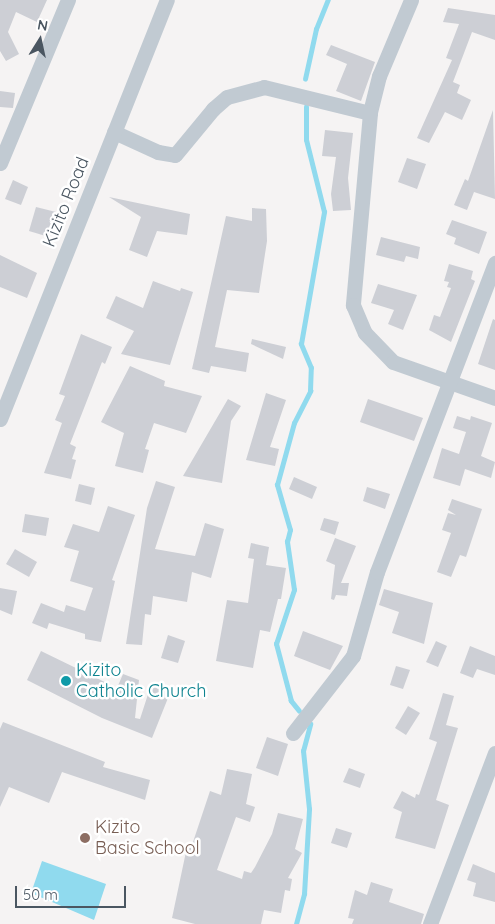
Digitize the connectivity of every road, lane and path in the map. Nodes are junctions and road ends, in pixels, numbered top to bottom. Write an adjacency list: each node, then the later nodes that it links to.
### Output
1 (68, 0): 6 (street)
2 (167, 0): 5 (street, Kizito Road)
3 (411, 0): 4 (street)
4 (370, 113): 5 (street); 8 (street)
5 (114, 132): 10 (street, Kizito Road)
6 (0, 163)
7 (495, 263): 8 (street)
8 (447, 383): 9 (street); 11 (street)
9 (495, 398)
10 (0, 419)
11 (293, 734)
12 (495, 753): 13 (street)
13 (430, 924)

